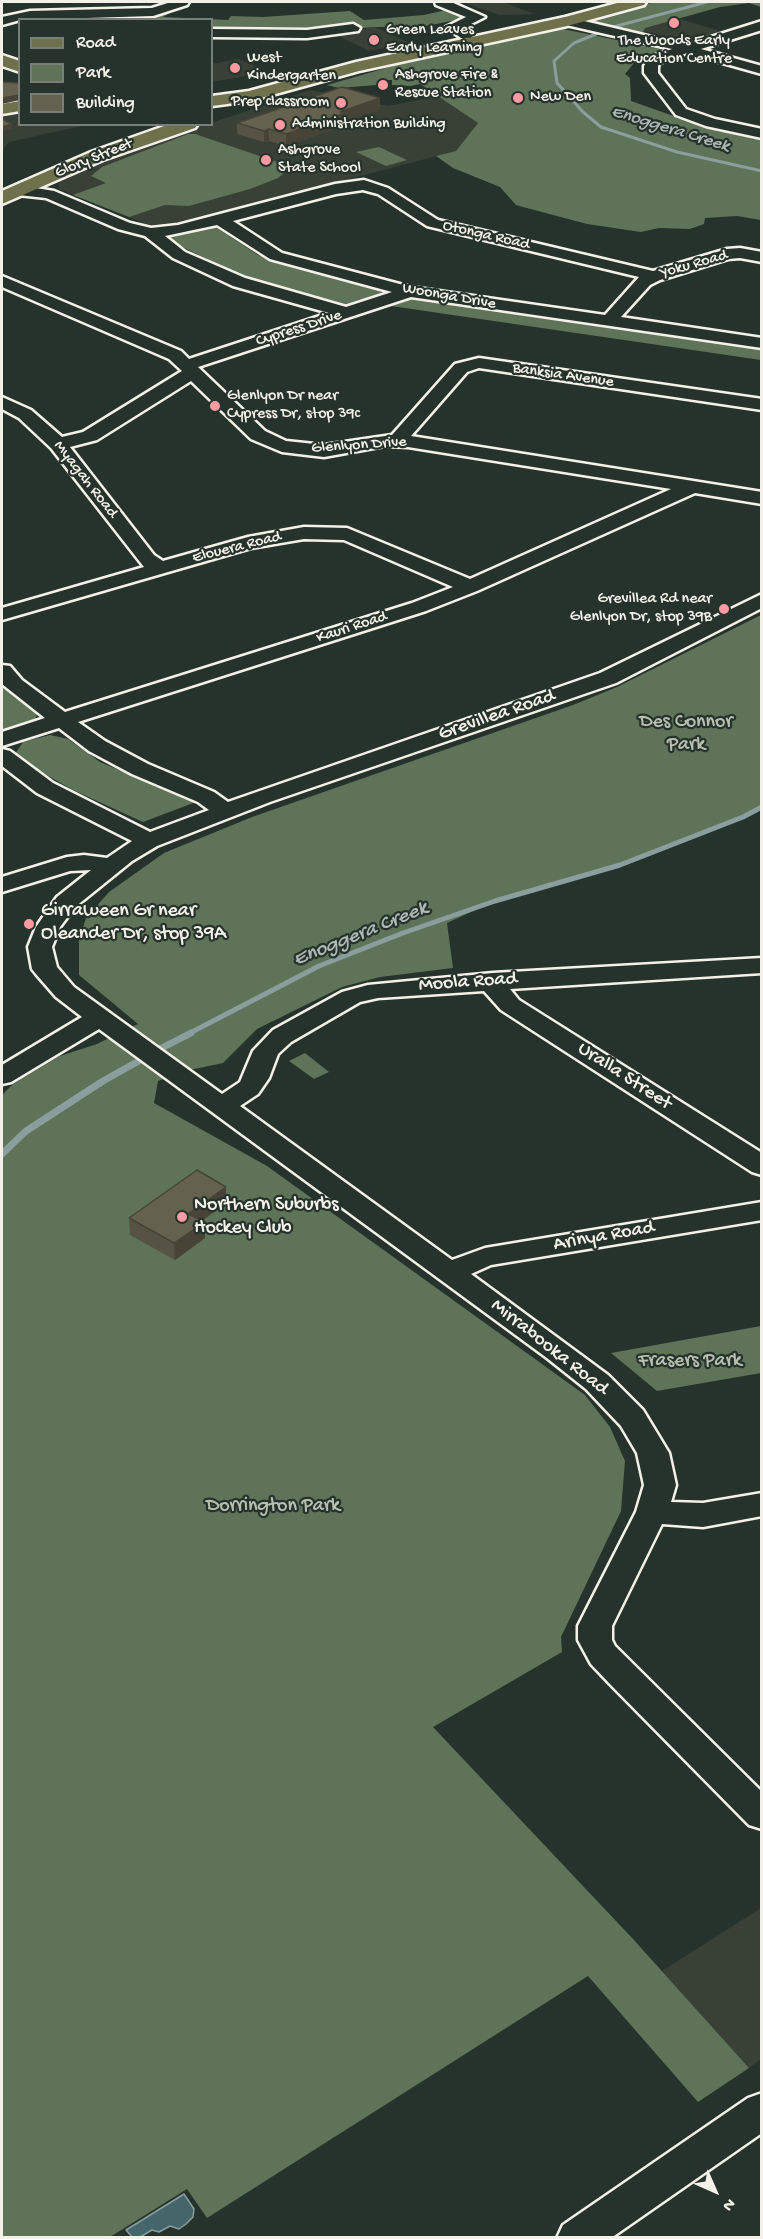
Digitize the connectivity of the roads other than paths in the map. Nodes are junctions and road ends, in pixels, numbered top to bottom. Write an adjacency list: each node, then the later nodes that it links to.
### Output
1 (182, 2): 7 (street)
2 (441, 2): 5 (street)
3 (617, 2): 6 (main road)
4 (638, 2): 6 (main road)
5 (454, 4): 13 (street)
6 (561, 19): 13 (main road); 14 (street)
7 (2, 21)
8 (762, 25): 14 (street)
9 (2, 27): 11 (street)
10 (353, 28): 12 (street)
11 (18, 29)
12 (213, 33)
13 (471, 38): 18 (main road); 21 (main road)
14 (687, 48): 17 (street); 26 (street)
15 (2, 60): 16 (main road)
16 (18, 66)
17 (762, 70)
18 (213, 88)
19 (213, 93): 21 (main road)
20 (213, 101): 21 (main road)
21 (246, 101): 24 (main road)
22 (18, 106): 23 (main road)
23 (2, 109)
24 (213, 117)
25 (183, 126): 27 (main road, Glory Street)
26 (762, 134)
27 (42, 188): 28 (main road, Glory Street); 30 (street)
28 (10, 194)
29 (221, 219): 30 (street); 32 (street, Otonga Road); 34 (street, Woonga Drive)
30 (151, 233): 35 (street)
31 (762, 257): 32 (street, Yoku Road)
32 (654, 276): 36 (street, Yoku Road)
33 (2, 281): 38 (street, Glenlyon Drive)
34 (410, 292): 35 (street, Cypress Drive); 36 (street, Woonga Drive)
35 (347, 313): 38 (street, Cypress Drive)
36 (609, 321): 37 (street, Woonga Drive)
37 (762, 343)
38 (190, 369): 41 (street, Glenlyon Drive); 42 (street, Cypress Drive)
39 (2, 402): 42 (street, Myagah Road)
40 (762, 405): 41 (street, Banksia Avenue)
41 (397, 440): 43 (street, Glenlyon Drive)
42 (58, 444): 45 (street, Myagah Road)
43 (692, 487): 44 (street, Glenlyon Drive); 46 (street, Kauri Road)
44 (762, 498)
45 (159, 568): 46 (street, Elouera Road); 48 (street, Elouera Road)
46 (470, 587): 50 (street, Kauri Road)
47 (762, 600): 53 (street, Grevillea Road)
48 (2, 614)
49 (2, 671): 50 (street)
50 (61, 720): 51 (street, Kauri Road); 53 (street)
51 (2, 739)
52 (2, 756): 54 (street)
53 (224, 810): 54 (street, Grevillea Road)
54 (149, 841): 55 (street, Grevillea Road)
55 (112, 866): 56 (street); 59 (street, Mirrabooka Road)
56 (2, 885)
57 (762, 965): 58 (street, Moola Road)
58 (493, 981): 61 (street, Moola Road); 62 (street, Uralla Street)
59 (108, 1025): 60 (street); 61 (street, Mirrabooka Road)
60 (2, 1076)
61 (222, 1106): 64 (street, Mirrabooka Road)
62 (762, 1166)
63 (762, 1210): 64 (street, Arinya Road)
64 (449, 1272): 66 (street, Mirrabooka Road)
65 (753, 1508): 66 (street)
66 (652, 1512): 67 (street, Mirrabooka Road)
67 (762, 1815)
68 (762, 2110): 69 (street)
69 (577, 2238)

